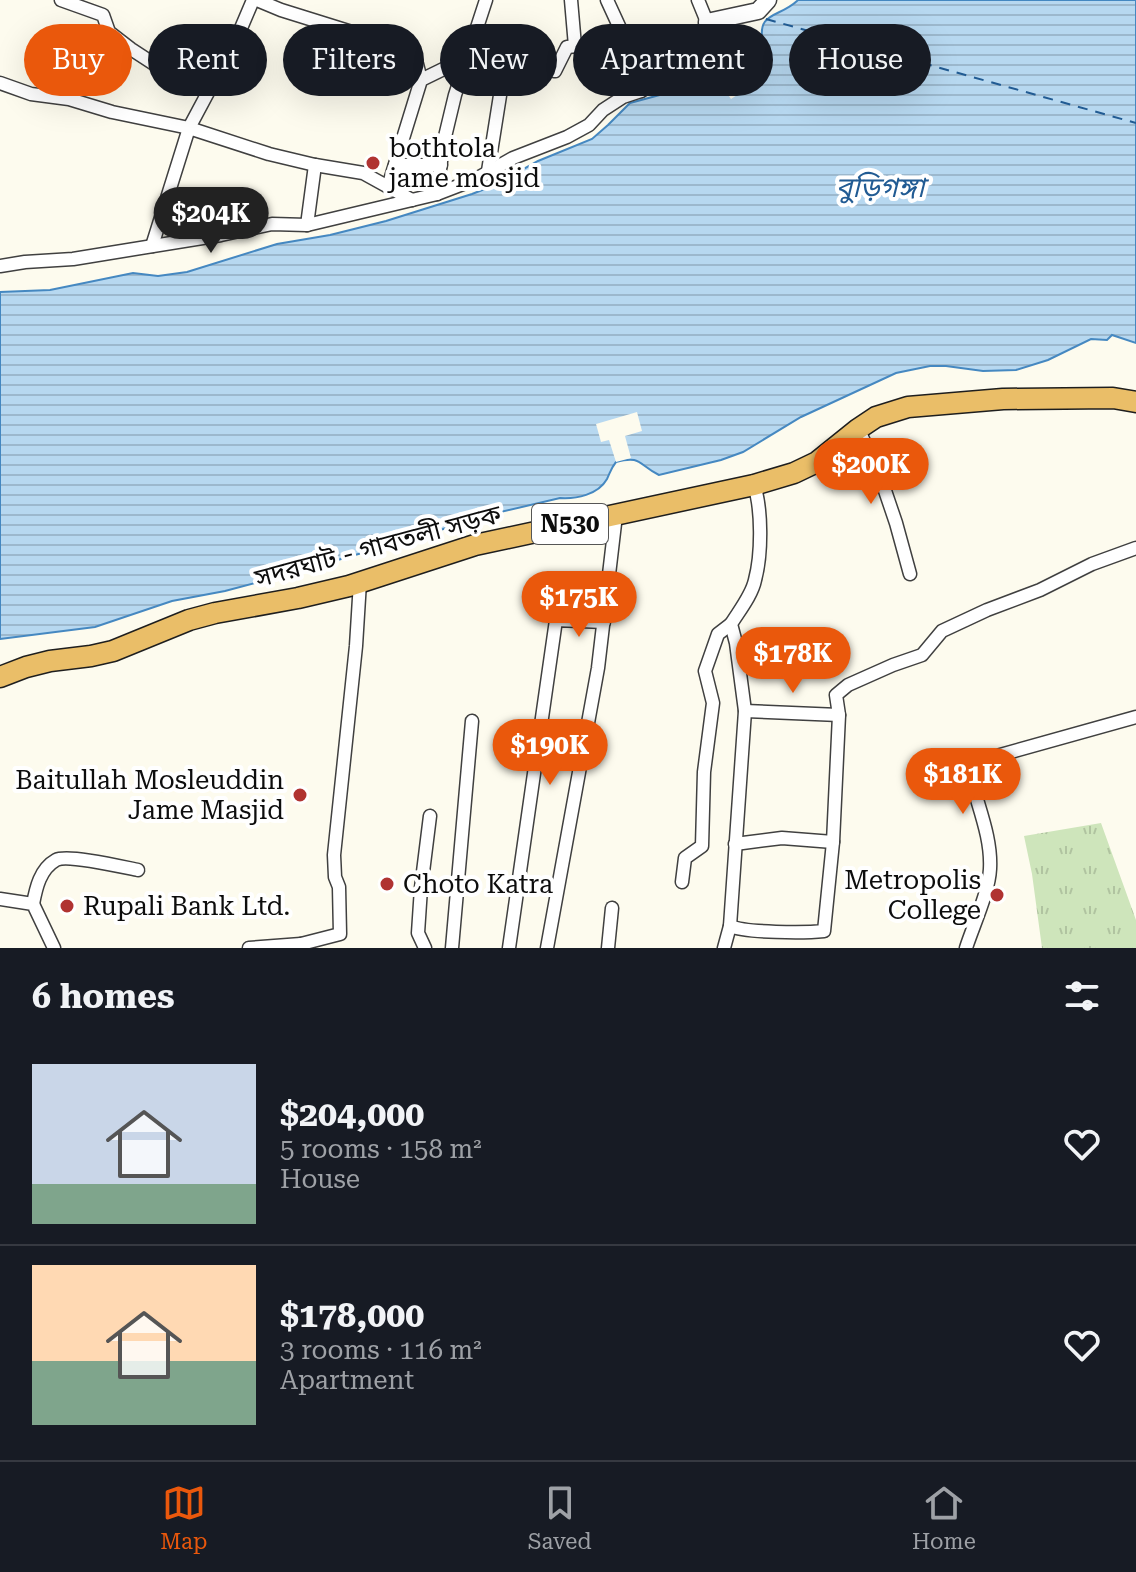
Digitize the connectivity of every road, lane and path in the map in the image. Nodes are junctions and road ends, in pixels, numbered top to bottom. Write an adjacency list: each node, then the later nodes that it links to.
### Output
1 (61, 0): 15 (street)
2 (255, 0): 9 (street); 10 (street)
3 (486, 0): 11 (street)
4 (571, 0): 12 (street)
5 (607, 0): 13 (street)
6 (698, 0): 8 (street)
7 (764, 10): 8 (street)
8 (707, 22)
9 (244, 24)
10 (326, 24)
11 (478, 24)
12 (573, 24)
13 (617, 24)
14 (573, 46): 16 (street)
15 (148, 60)
16 (557, 67)
17 (0, 83): 23 (street)
18 (207, 96): 23 (street)
19 (416, 96): 25 (street)
20 (456, 96): 26 (street)
21 (500, 96): 27 (street)
22 (626, 96): 27 (street)
23 (189, 128): 24 (street); 32 (street)
24 (315, 165): 28 (street); 31 (street)
25 (395, 165): 26 (street); 28 (street)
26 (441, 165): 29 (street)
27 (488, 171): 29 (street)
28 (388, 187): 30 (street)
29 (437, 194): 30 (street)
30 (412, 200): 31 (street)
31 (307, 225): 32 (street)
32 (152, 246): 33 (street)
33 (0, 266)
34 (1136, 402): 35 (highway, সদরঘাট - গাবতলী সড়ক / N530)
35 (858, 429): 36 (highway, সদরঘাট - গাবতলী সড়ক / N530); 39 (street)
36 (754, 485): 37 (highway, সদরঘাট - গাবতলী সড়ক / N530); 42 (street)
37 (616, 515): 40 (highway, সদরঘাট - গাবতলী সড়ক / N530); 41 (street)
38 (1136, 548): 45 (street)
39 (910, 574)
40 (360, 582): 43 (highway, সদরঘাট - গাবতলী সড়ক / N530); 57 (street)
41 (604, 622): 62 (street); 63 (street)
42 (731, 624): 44 (street); 52 (street)
43 (0, 677)
44 (745, 711): 45 (street); 50 (street)
45 (839, 715): 49 (street)
46 (1136, 717): 66 (street)
47 (472, 721): 61 (street)
48 (430, 816): 60 (street)
49 (833, 842): 50 (street); 56 (street)
50 (735, 844): 56 (street)
51 (138, 870): 54 (street)
52 (682, 882)
53 (0, 899): 54 (street)
54 (33, 904): 58 (street)
55 (612, 908): 64 (street)
56 (730, 926): 65 (street)
57 (302, 946): 59 (street)
58 (54, 948)
59 (249, 948)
60 (425, 948)
61 (452, 948)
62 (509, 948)
63 (547, 948)
64 (608, 948)
65 (724, 948)
66 (966, 948)

